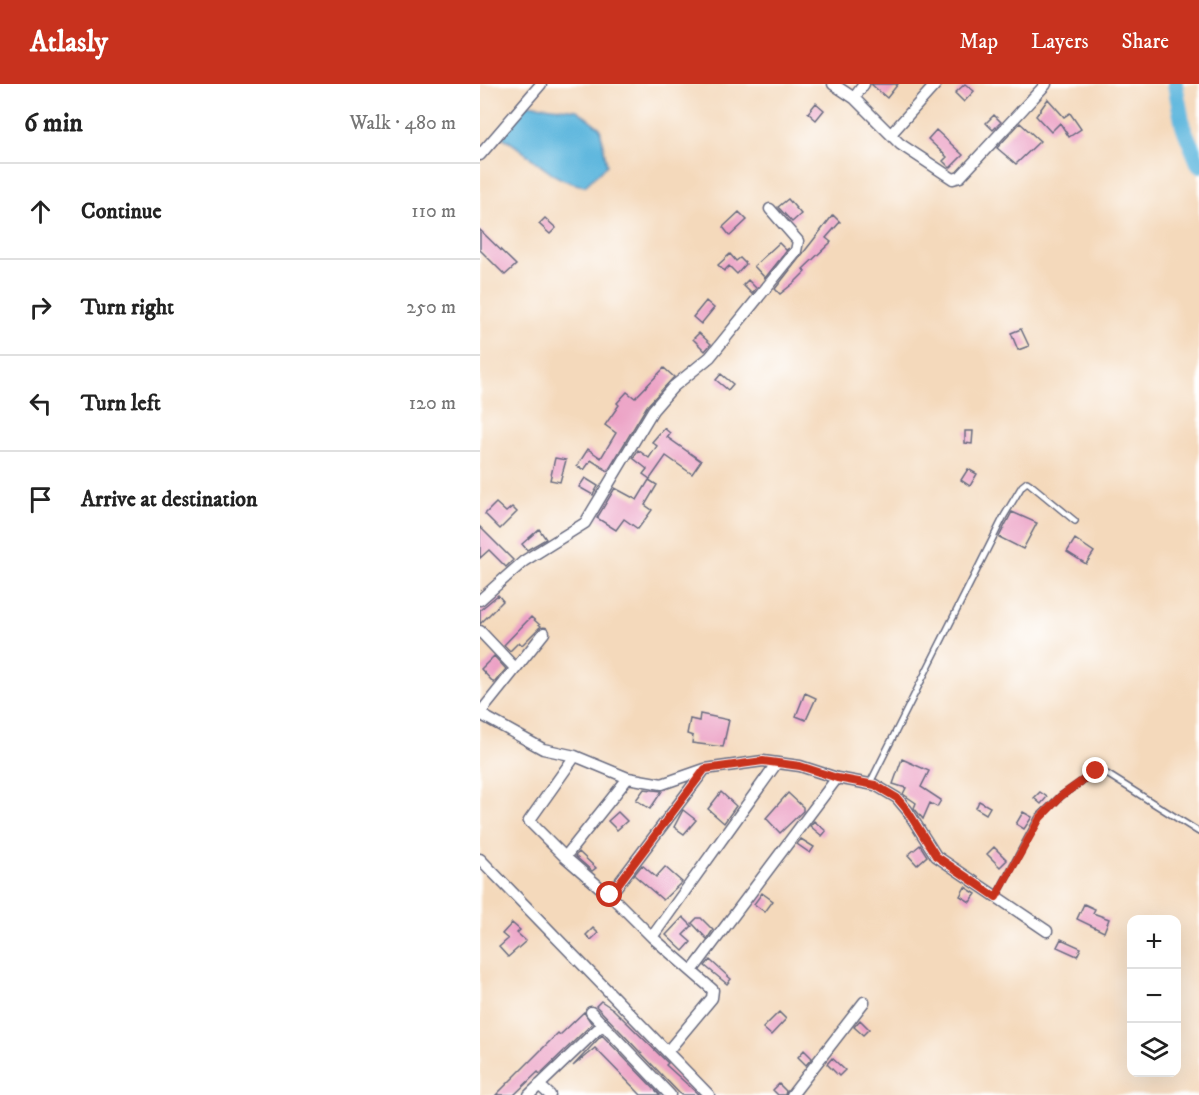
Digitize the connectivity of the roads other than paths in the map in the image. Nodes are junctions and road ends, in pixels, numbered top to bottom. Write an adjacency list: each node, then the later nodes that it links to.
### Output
1 (541, 84): 8 (street)
2 (833, 84): 6 (street)
3 (864, 84): 6 (street)
4 (936, 84): 7 (street)
5 (1046, 84): 7 (street)
6 (854, 98): 7 (street)
7 (891, 134)
8 (480, 155)
9 (770, 209): 11 (street)
10 (1076, 522): 21 (lane)
11 (480, 600)
12 (480, 631): 14 (street)
13 (544, 633): 14 (street)
14 (515, 668): 15 (street)
15 (480, 713): 16 (street)
16 (576, 756): 19 (street); 23 (street)
17 (776, 764): 18 (street); 20 (street); 28 (street)
18 (705, 769): 19 (street); 25 (street)
19 (628, 777): 23 (street)
20 (837, 778): 21 (street); 29 (street)
21 (870, 783): 26 (street)
22 (1199, 832): 26 (lane)
23 (565, 857): 25 (street)
24 (480, 859): 33 (street)
25 (611, 897): 28 (street)
26 (996, 897): 27 (street)
27 (1047, 931)
28 (652, 937): 29 (street)
29 (692, 971): 33 (street)
30 (864, 1002): 39 (street)
31 (591, 1012): 32 (street)
32 (603, 1024): 34 (street); 37 (street)
33 (667, 1052): 38 (street)
34 (539, 1085): 35 (street); 36 (street)
35 (529, 1095)
36 (550, 1095)
37 (670, 1095)
38 (709, 1095)
39 (792, 1095)

